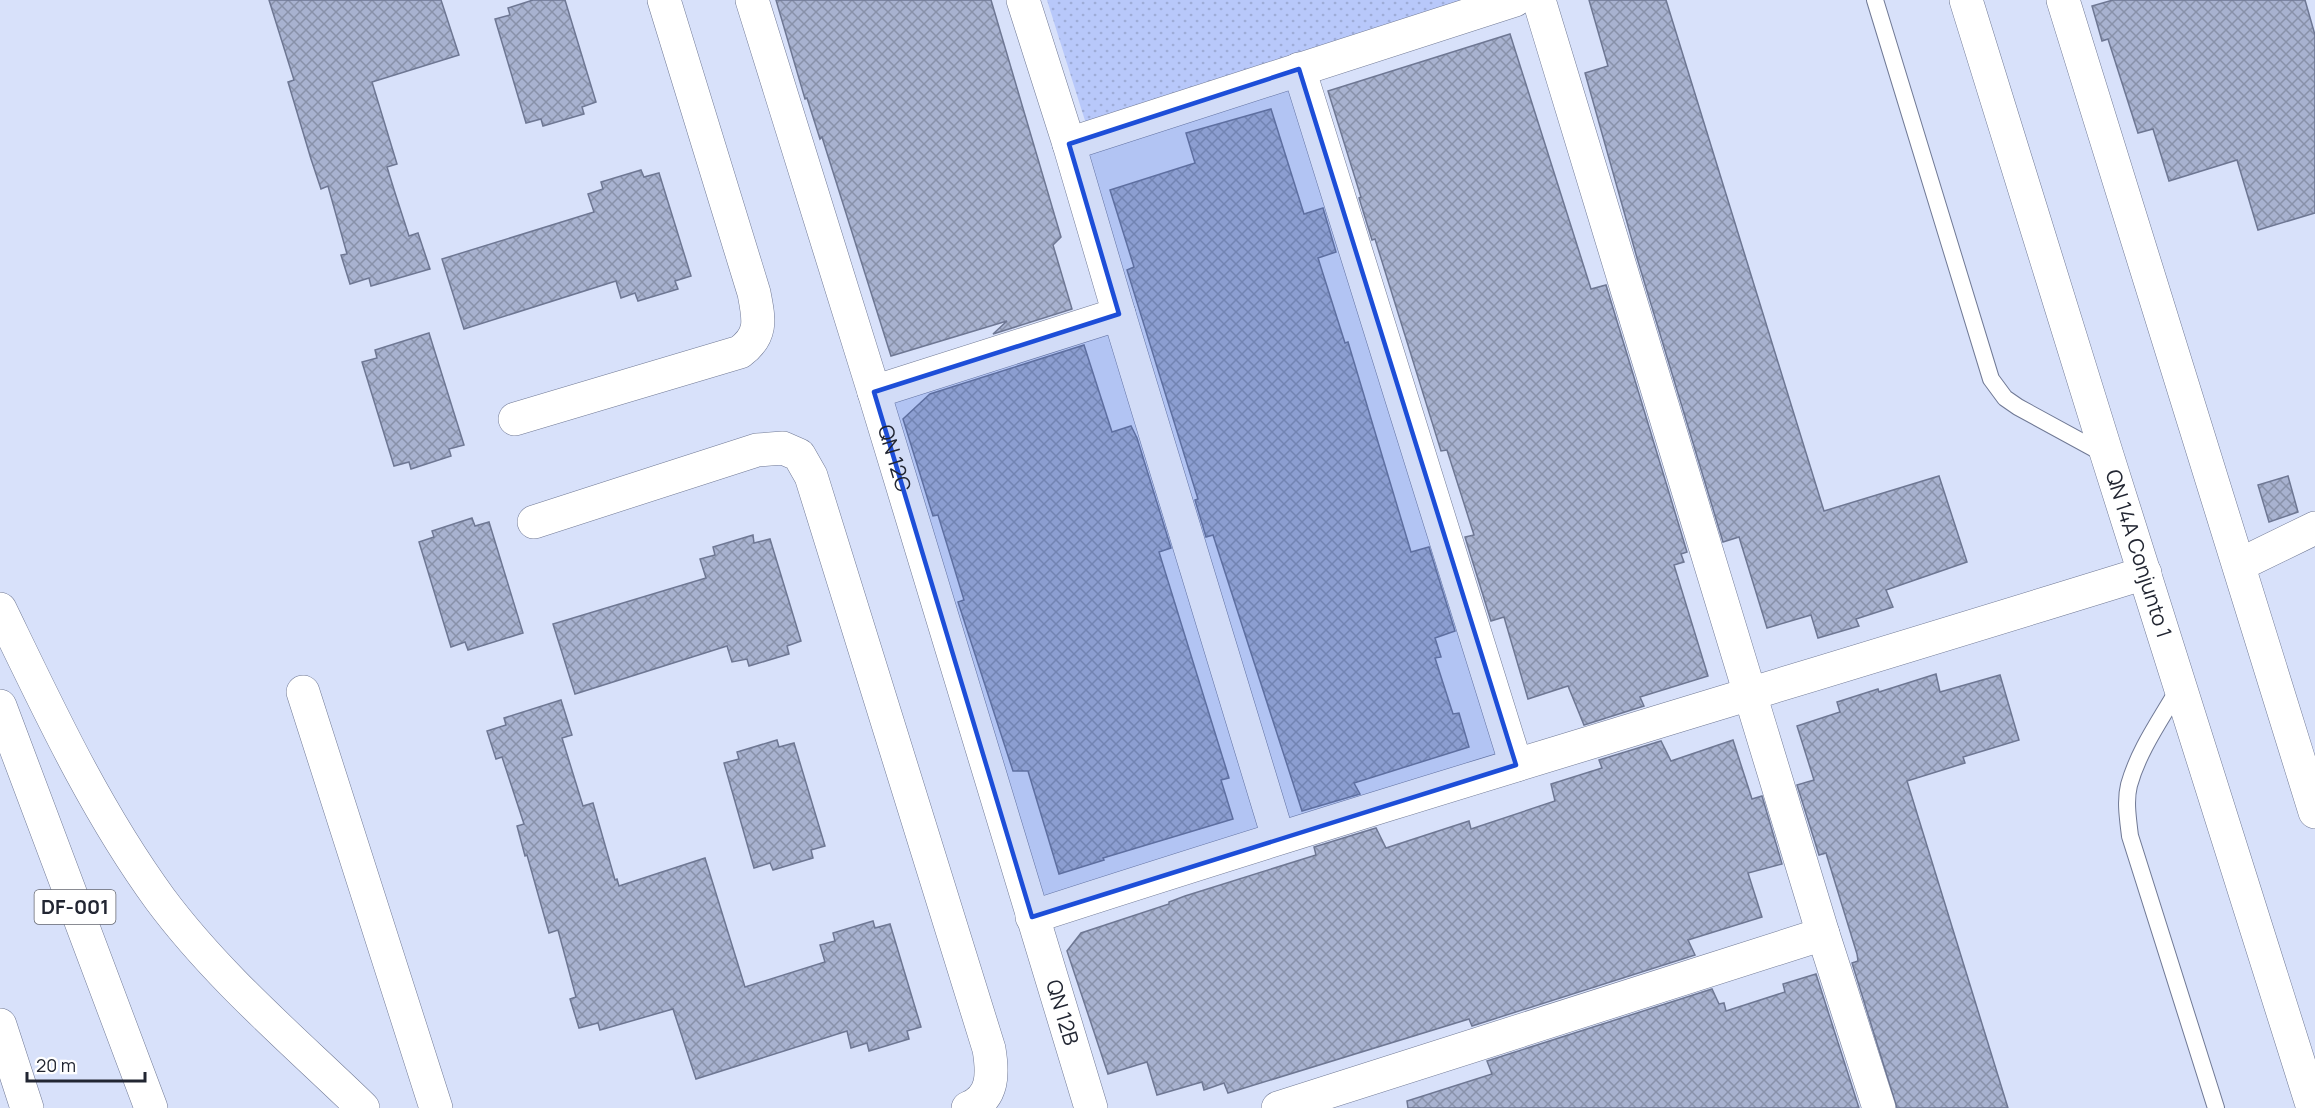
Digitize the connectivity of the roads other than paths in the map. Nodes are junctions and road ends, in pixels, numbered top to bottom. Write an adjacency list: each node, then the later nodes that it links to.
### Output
1 (663, 0): 13 (main road)
2 (752, 0): 12 (main road, QN 12C)
3 (1023, 0): 10 (main road)
4 (1515, 0): 9 (main road)
5 (1539, 0): 22 (main road)
6 (1875, 0): 14 (lane)
7 (1966, 0): 14 (main road, QN 14A Conjunto 1)
8 (2063, 0): 17 (main road)
9 (1299, 69): 10 (main road); 24 (main road)
10 (1069, 144): 11 (main road)
11 (1119, 314): 12 (main road); 26 (main road)
12 (874, 392): 27 (main road, QN 12C)
13 (515, 419)
14 (2107, 455): 18 (main road, QN 14A Conjunto 1)
15 (534, 522): 35 (main road)
16 (2315, 528): 17 (main road)
17 (2239, 566): 25 (main road)
18 (2145, 573): 20 (main road, QN 14A Conjunto 1); 22 (main road)
19 (0, 609): 33 (main road)
20 (2180, 685): 39 (lane); 40 (main road, QN 14A Conjunto 1)
21 (303, 692): 34 (main road)
22 (1751, 695): 24 (main road); 28 (main road)
23 (0, 706): 32 (main road, DF-001)
24 (1516, 765): 26 (main road)
25 (2315, 812)
26 (1278, 837): 27 (main road)
27 (1032, 917): 36 (main road, QN 12B)
28 (1823, 934): 30 (main road); 38 (main road)
29 (0, 1025): 31 (main road)
30 (1350, 1098): 37 (main road)
31 (27, 1108)
32 (151, 1108)
33 (363, 1108)
34 (436, 1108)
35 (968, 1108)
36 (1090, 1108)
37 (1278, 1108)
38 (1879, 1108)
39 (2216, 1108)
40 (2313, 1108)

